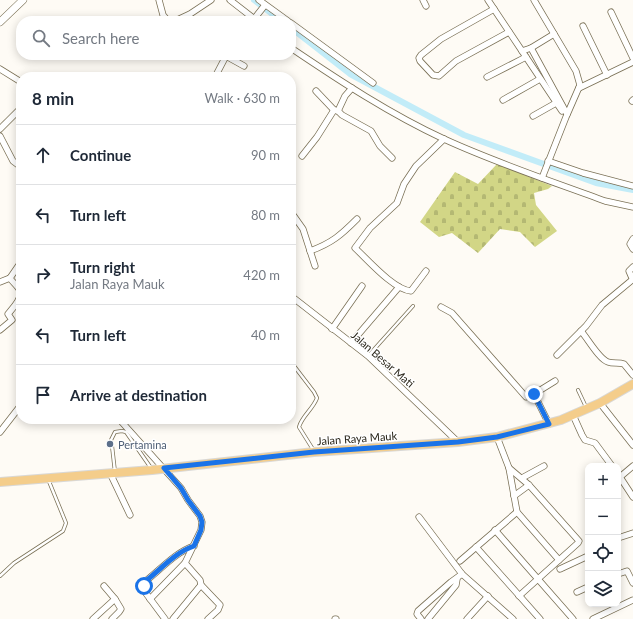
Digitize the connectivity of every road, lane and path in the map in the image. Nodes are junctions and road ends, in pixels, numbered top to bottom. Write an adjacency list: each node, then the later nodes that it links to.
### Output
1 (159, 0): 13 (street)
2 (211, 0): 14 (street)
3 (230, 0): 15 (street)
4 (259, 0): 9 (street)
5 (423, 0): 10 (street)
6 (488, 0): 11 (street)
7 (534, 0): 22 (street)
8 (20, 1): 18 (street)
9 (265, 5): 16 (street); 17 (street)
10 (426, 6)
11 (494, 9): 21 (street); 21 (street)
12 (611, 12): 27 (street)
13 (164, 16)
14 (186, 16)
15 (253, 16)
16 (257, 16)
17 (281, 16)
18 (0, 22)
19 (583, 26): 34 (street)
20 (296, 27): 38 (street)
21 (509, 32): 25 (street)
22 (554, 34): 23 (street); 40 (street)
23 (531, 48): 25 (street); 47 (street)
24 (296, 51): 39 (street)
25 (522, 51): 26 (street)
26 (526, 57): 35 (street); 37 (street)
27 (633, 58)
28 (223, 60): 33 (street)
29 (233, 60): 31 (street)
30 (633, 62): 34 (street)
31 (244, 66)
32 (0, 69): 36 (street)
33 (217, 72)
34 (607, 75): 40 (street)
35 (487, 77)
36 (16, 79)
37 (540, 79): 42 (street); 43 (street)
38 (373, 83)
39 (352, 88): 44 (street); 50 (street)
40 (579, 88): 47 (street)
41 (316, 91): 44 (street)
42 (503, 100)
43 (556, 103): 46 (street); 47 (street)
44 (336, 111): 51 (street); 52 (street)
45 (16, 113): 48 (street)
46 (533, 116)
47 (566, 116): 53 (street)
48 (0, 129)
49 (0, 136): 54 (street)
50 (444, 139): 55 (street); 71 (street)
51 (302, 156)
52 (392, 158)
53 (548, 162): 55 (street); 56 (street)
54 (16, 163)
55 (542, 176): 57 (street)
56 (633, 186)
57 (633, 207)
58 (296, 219): 62 (street)
59 (357, 219): 62 (street)
60 (633, 239): 61 (street)
61 (633, 249)
62 (310, 251): 63 (street)
63 (315, 266)
64 (633, 267): 78 (street)
65 (16, 269): 67 (street)
66 (426, 271): 71 (street)
67 (10, 278): 68 (street); 69 (street)
68 (0, 282)
69 (16, 286)
70 (362, 286): 76 (street)
71 (399, 287): 79 (street)
72 (296, 300): 76 (street, Jalan Besar Mati)
73 (16, 306): 77 (street)
74 (413, 306): 81 (lane)
75 (441, 307): 87 (street)
76 (332, 329): 79 (street, Jalan Besar Mati)
77 (0, 330)
78 (581, 331): 80 (street); 83 (street)
79 (351, 343): 81 (street, Jalan Besar Mati)
80 (557, 355)
81 (368, 356): 97 (street, Jalan Besar Mati)
82 (296, 369): 100 (lane)
83 (633, 375)
84 (555, 381): 87 (street)
85 (633, 384): 88 (main road, Jalan Raya Mauk)
86 (578, 390): 89 (lane)
87 (534, 394): 93 (street)
88 (600, 403): 89 (main road, Jalan Raya Mauk); 98 (street)
89 (587, 409): 91 (main road, Jalan Raya Mauk)
90 (16, 411): 94 (street)
91 (573, 415): 93 (main road, Jalan Raya Mauk); 101 (street)
92 (124, 424): 104 (street)
93 (549, 424): 95 (main road, Jalan Raya Mauk)
94 (0, 432)
95 (497, 437): 97 (main road, Jalan Raya Mauk); 105 (street)
96 (111, 440): 106 (lane)
97 (458, 442): 100 (main road, Jalan Raya Mauk)
98 (633, 445)
99 (112, 446): 107 (lane)
100 (314, 452): 104 (main road, Jalan Raya Mauk)
101 (610, 463)
102 (544, 466): 110 (street)
103 (633, 466): 108 (street)
104 (164, 468): 106 (main road, Jalan Raya Mauk); 122 (street)
105 (509, 468): 110 (street); 114 (street)
106 (152, 470): 107 (main road, Jalan Raya Mauk)
107 (113, 473): 109 (main road, Jalan Raya Mauk); 117 (street)
108 (621, 475)
109 (48, 478): 112 (main road, Jalan Raya Mauk); 131 (lane)
110 (522, 478): 113 (street)
111 (621, 479): 115 (street)
112 (0, 482)
113 (529, 485): 114 (street); 125 (street)
114 (514, 496): 116 (street)
115 (633, 497)
116 (517, 512): 119 (street); 125 (street)
117 (130, 515)
118 (419, 517): 130 (street)
119 (495, 530): 123 (street); 133 (street)
120 (633, 532): 121 (street)
121 (621, 537)
122 (194, 546): 127 (street); 142 (street)
123 (476, 547): 126 (street); 140 (street)
124 (585, 557): 128 (street)
125 (559, 560): 133 (street)
126 (460, 561)
127 (185, 563): 135 (street); 142 (street)
128 (560, 568)
129 (621, 573): 134 (street)
130 (462, 574): 132 (street); 139 (street)
131 (0, 576)
132 (457, 579): 150 (street); 151 (street)
133 (538, 579): 140 (street); 155 (street)
134 (633, 583)
135 (201, 585): 148 (street); 149 (street)
136 (104, 586): 141 (street)
137 (585, 588): 138 (street)
138 (577, 592)
139 (488, 596): 144 (street); 152 (street)
140 (519, 596): 154 (street)
141 (115, 599): 146 (street); 147 (street)
142 (150, 599): 145 (street)
143 (633, 600): 156 (street)
144 (505, 617): 153 (street)
145 (162, 618)
146 (93, 619)
147 (112, 619)
148 (173, 619)
149 (208, 619)
150 (421, 619)
151 (428, 619)
152 (467, 619)
153 (513, 619)
154 (540, 619)
155 (573, 619)
156 (593, 619)

